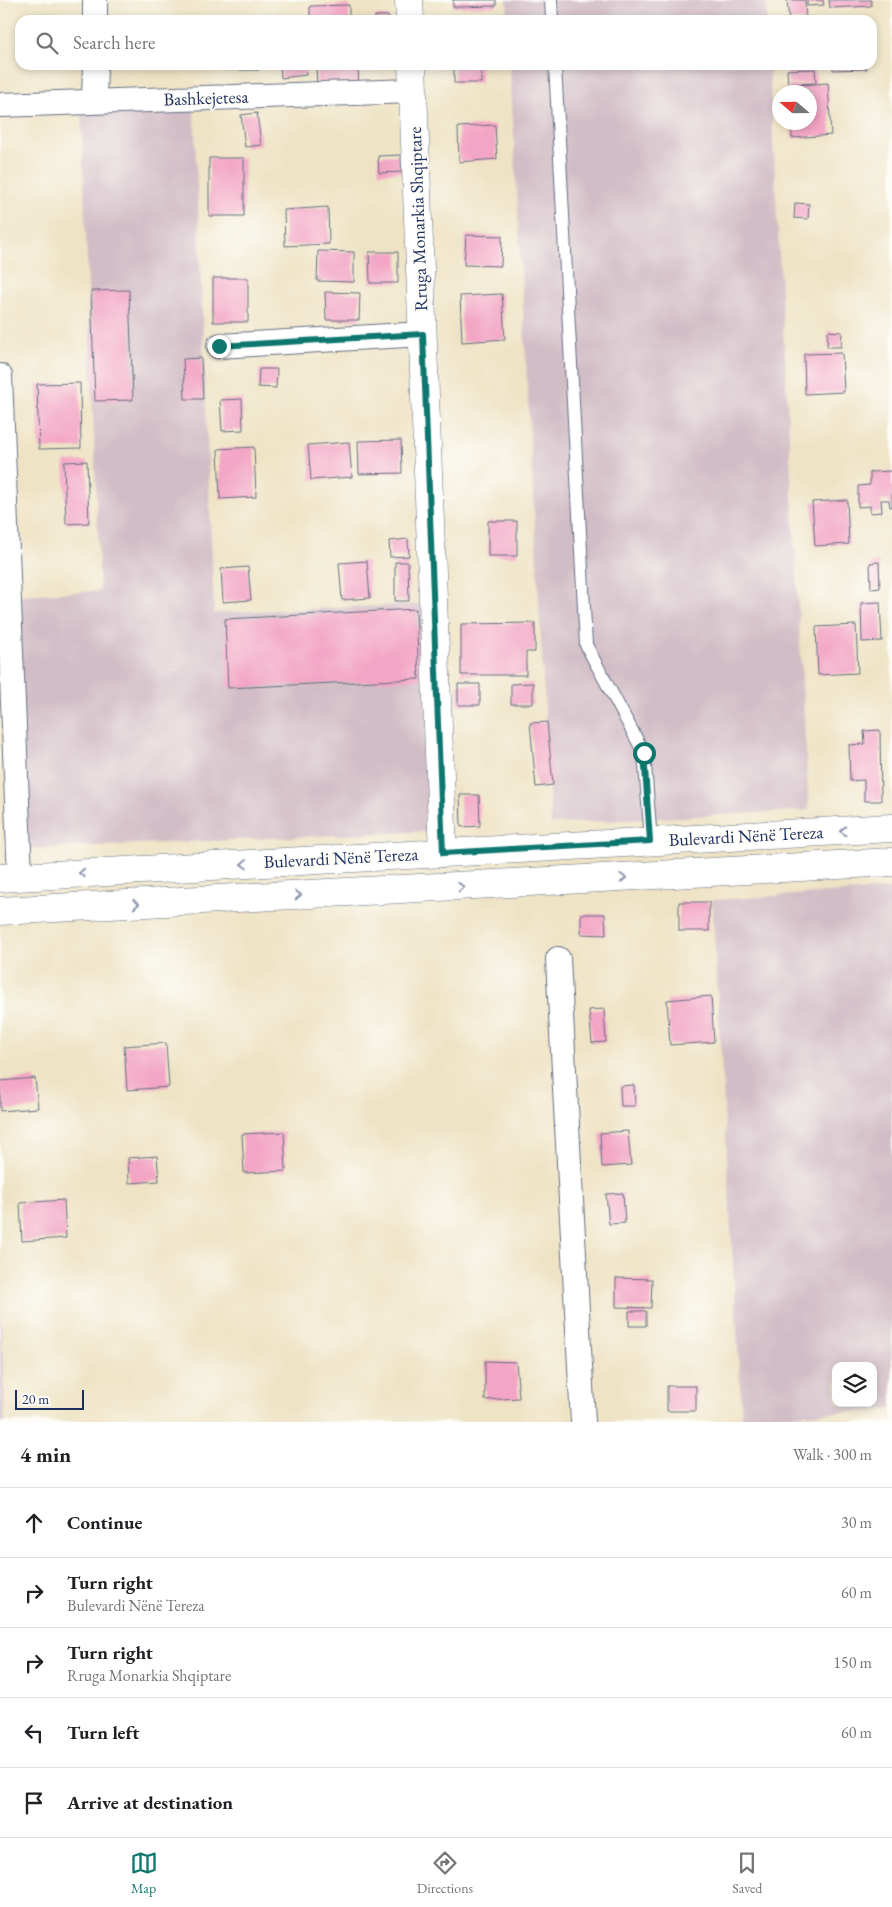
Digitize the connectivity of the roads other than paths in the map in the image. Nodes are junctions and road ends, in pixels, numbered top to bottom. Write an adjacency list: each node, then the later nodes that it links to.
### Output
1 (95, 0): 4 (street)
2 (409, 0): 5 (main road)
3 (551, 0): 6 (lane)
4 (95, 15)
5 (410, 15)
6 (552, 15)
7 (94, 70): 10 (street)
8 (554, 70): 16 (lane)
9 (412, 78): 10 (street, Bashkejetesa); 12 (main road, Rruga Monarkia Shqiptare)
10 (94, 102): 11 (street, Bashkejetesa)
11 (0, 106)
12 (423, 334): 13 (street); 17 (main road, Rruga Monarkia Shqiptare)
13 (219, 346)
14 (0, 376): 19 (street)
15 (892, 828): 16 (main road, Bulevardi Nënë Tereza, one-way to 16)
16 (650, 841): 17 (main road, Bulevardi Nënë Tereza)
17 (443, 853): 19 (main road, Bulevardi Nënë Tereza, one-way to 19)
18 (892, 862): 20 (main road, Bulevardi Nënë Tereza, one-way to 18)
19 (10, 878)
20 (0, 911)
21 (558, 959): 22 (street)
22 (583, 1422)

